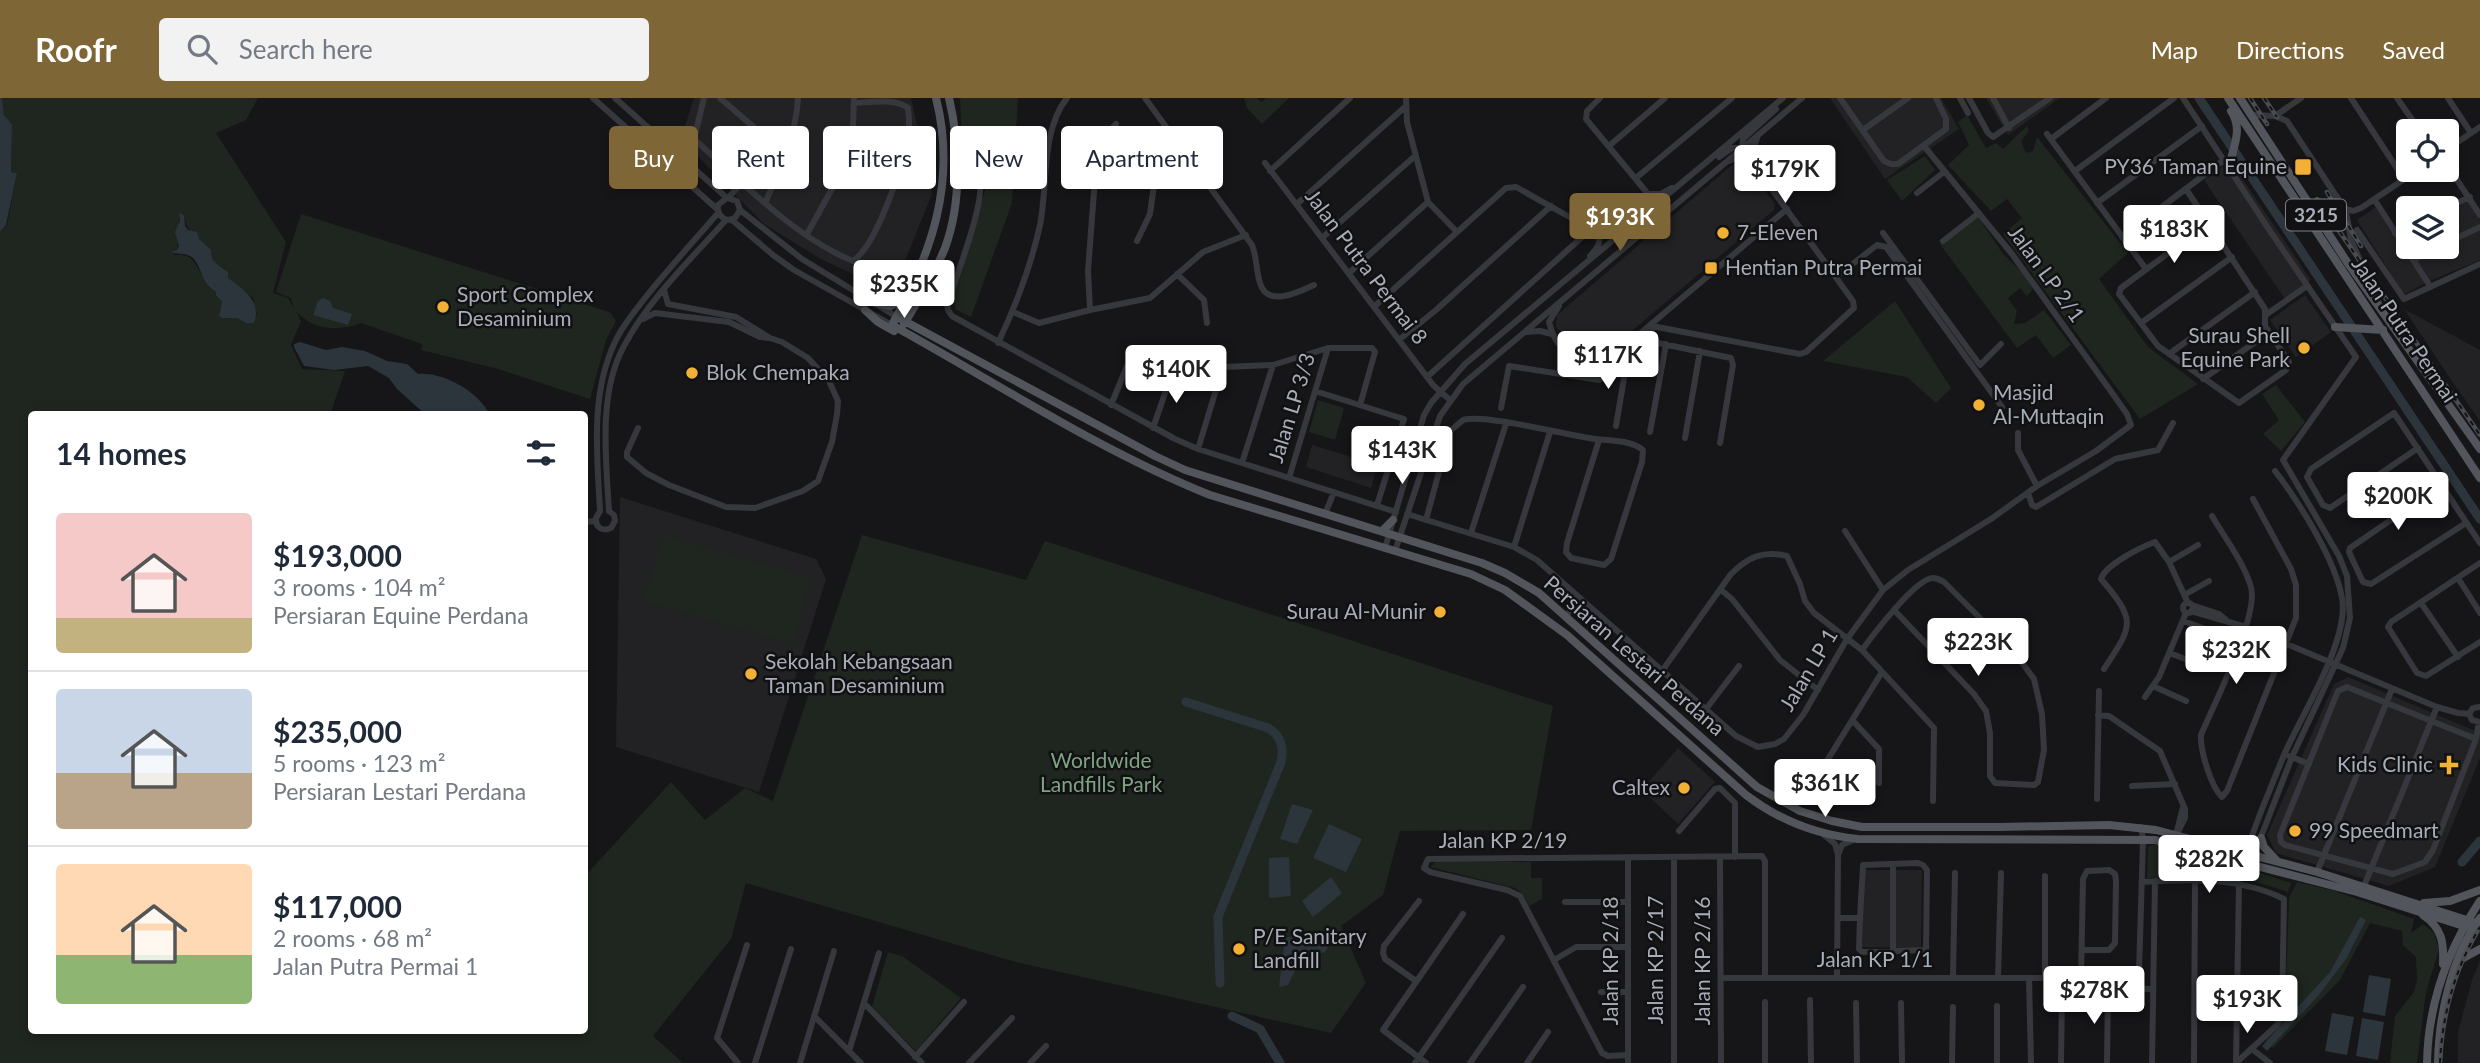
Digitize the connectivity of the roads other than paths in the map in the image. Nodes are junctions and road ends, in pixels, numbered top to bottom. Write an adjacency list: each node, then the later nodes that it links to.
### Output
1 (593, 98): 92 (street)
2 (615, 98): 78 (street)
3 (704, 98): 53 (street)
4 (720, 98): 39 (street)
5 (798, 98): 40 (street)
6 (936, 98): 130 (main road)
7 (949, 98): 41 (main road)
8 (1067, 98): 135 (street)
9 (1144, 98): 42 (street)
10 (1350, 98): 60 (street)
11 (1600, 98): 50 (street)
12 (1665, 98): 50 (street)
13 (1732, 98): 64 (street)
14 (1783, 98): 52 (street); 63 (street)
15 (1802, 98): 47 (street)
16 (1909, 98): 46 (street)
17 (1936, 98): 51 (street)
18 (1960, 98): 34 (street)
19 (1969, 98): 45 (street)
20 (1993, 98): 45 (street)
21 (2050, 98): 45 (street)
22 (2106, 98): 62 (street)
23 (2174, 98): 62 (street)
24 (2183, 98): 43 (street)
25 (2226, 98): 58 (main road); 145 (main road, Jalan Putra Permai / 3215)
26 (2240, 98): 35 (main road, Jalan Putra Permai / 3215)
27 (2301, 98): 36 (street)
28 (2351, 98): 59 (street)
29 (2397, 98): 37 (street)
30 (2448, 98): 48 (street)
31 (1840, 99): 46 (street)
32 (854, 101): 107 (street); 107 (street)
33 (1406, 102): 54 (street); 86 (street)
34 (1968, 113)
35 (2251, 115): 36 (street); 137 (main road, Jalan Putra Permai / 3215)
36 (2274, 116): 88 (street)
37 (2412, 119)
38 (1116, 124): 134 (street)
39 (752, 126)
40 (795, 126)
41 (954, 126)
42 (1165, 126)
43 (2202, 126): 58 (street); 85 (street)
44 (2480, 127): 48 (street)
45 (2009, 128)
46 (1863, 131): 51 (street)
47 (1759, 133): 52 (street); 56 (street)
48 (2471, 133): 49 (street)
49 (2459, 141)
50 (1609, 146): 64 (street)
51 (1924, 146): 61 (street, Jalan LP 2/1)
52 (1742, 148): 55 (street); 56 (street); 63 (street)
53 (712, 155)
54 (1415, 156): 82 (street); 111 (street)
55 (1725, 162): 56 (street); 127 (street)
56 (1754, 162): 79 (street)
57 (1265, 163): 60 (street, Jalan Putra Permai 8)
58 (2228, 163): 75 (street); 124 (street)
59 (2396, 167)
60 (1270, 171): 86 (street, Jalan Putra Permai 8)
61 (1944, 172): 76 (street); 93 (street, Jalan LP 2/1)
62 (2075, 172): 85 (street)
63 (1694, 173): 67 (street)
64 (1636, 178): 77 (street)
65 (2459, 181): 80 (street)
66 (2400, 182): 81 (street)
67 (1682, 184): 77 (street); 119 (street)
68 (735, 189): 78 (street)
69 (750, 189): 84 (street)
70 (771, 189): 84 (street)
71 (956, 189): 129 (main road)
72 (981, 189): 153 (street)
73 (1153, 189): 112 (street)
74 (1212, 189): 108 (street)
75 (2186, 189): 97 (street); 109 (street)
76 (1917, 193)
77 (1648, 194): 98 (street)
78 (728, 197): 91 (street); 92 (street)
79 (1778, 197): 90 (street); 96 (street)
80 (2470, 197): 83 (street); 94 (street)
81 (2374, 199): 89 (street); 106 (street)
82 (1429, 202): 103 (street); 120 (street)
83 (2459, 202)
84 (765, 203): 107 (street)
85 (2097, 203): 109 (street)
86 (1297, 204): 111 (street, Jalan Putra Permai 8)
87 (1551, 206): 101 (street); 103 (street); 152 (street)
88 (2344, 208): 89 (street); 104 (street)
89 (2361, 208): 104 (street)
90 (1787, 209): 96 (street); 99 (street)
91 (740, 210): 95 (street); 131 (street, Persiaran Lestari Perdana)
92 (718, 211): 95 (street); 203 (street)
93 (1979, 213): 113 (street); 183 (street, Jalan LP 2/1)
94 (2480, 215)
95 (729, 220): 126 (street); 133 (street, Persiaran Lestari Perdana)
96 (1771, 223): 99 (street); 138 (street)
97 (2209, 223): 115 (street); 118 (street)
98 (1613, 224): 101 (street); 114 (street)
99 (1798, 224): 122 (street)
100 (2480, 227): 110 (street)
101 (1593, 230): 114 (street); 169 (street)
102 (2357, 230): 125 (street)
103 (1457, 232): 132 (street)
104 (2349, 232): 137 (street)
105 (1883, 233): 155 (street)
106 (2395, 233): 116 (street)
107 (807, 234)
108 (1246, 235): 121 (street); 123 (street)
109 (2122, 237): 118 (street)
110 (2459, 237)
111 (1322, 238): 120 (street, Jalan Putra Permai 8)
112 (1137, 241)
113 (1943, 241)
114 (1598, 247): 119 (street)
115 (2231, 257): 128 (street); 142 (street)
116 (2413, 260): 125 (street)
117 (2480, 264): 125 (street)
118 (2146, 269): 142 (street)
119 (1578, 271): 172 (street)
120 (1349, 273): 132 (street, Jalan Putra Permai 8)
121 (1177, 274): 134 (street); 141 (street)
122 (1836, 277): 156 (street); 176 (street)
123 (1314, 285)
124 (2307, 286): 136 (street); 143 (street)
125 (2430, 286)
126 (664, 290): 139 (street); 151 (street)
127 (1572, 291): 147 (street); 149 (street)
128 (2255, 292): 136 (street); 162 (street)
129 (921, 298): 140 (main road); 150 (main road)
130 (906, 299): 131 (main road); 140 (main road)
131 (872, 302): 140 (street, Persiaran Lestari Perdana)
132 (1375, 306): 152 (street, Jalan Putra Permai 8)
133 (865, 310): 140 (street, Persiaran Lestari Perdana); 157 (main road)
134 (1090, 310): 135 (street)
135 (1013, 312): 153 (street)
136 (2267, 314): 148 (street)
137 (2384, 315): 192 (main road, Jalan Putra Permai / 3215)
138 (1661, 317): 144 (street); 146 (street)
139 (643, 319): 151 (street); 204 (street)
140 (899, 323): 150 (main road, Persiaran Lestari Perdana); 157 (main road, Persiaran Lestari Perdana)
141 (1208, 323)
142 (2141, 323): 162 (street)
143 (2338, 327): 145 (main road); 244 (street)
144 (1648, 328): 146 (street); 159 (street)
145 (2383, 330): 195 (main road, Jalan Putra Permai / 3215)
146 (1670, 331): 156 (street)
147 (1523, 332): 149 (street); 173 (street)
148 (2268, 332): 170 (street); 170 (street)
149 (1552, 334): 159 (street)
150 (932, 336): 205 (main road, Persiaran Lestari Perdana)
151 (770, 338): 181 (street)
152 (1400, 339): 169 (street, Jalan Putra Permai 8)
153 (999, 343): 174 (street)
154 (1666, 344): 160 (street); 163 (street); 185 (street)
155 (2001, 344)
156 (1752, 346): 161 (street)
157 (932, 348): 220 (main road, Persiaran Lestari Perdana)
158 (1328, 348): 164 (street); 171 (street, Jalan LP 3/3); 175 (street)
159 (1620, 351): 163 (street)
160 (1700, 351): 187 (street); 189 (street)
161 (1750, 354)
162 (2169, 354): 170 (street)
163 (1627, 360): 177 (street); 180 (street)
164 (1273, 365): 167 (street); 193 (street)
165 (1127, 366): 174 (street)
166 (1199, 367): 167 (street)
167 (1223, 367): 191 (street)
168 (1172, 373): 182 (street)
169 (1427, 377): 172 (street, Jalan Putra Permai 8)
170 (2203, 379)
171 (1315, 391): 175 (street); 196 (street, Jalan LP 3/3)
172 (1441, 392): 173 (street, Jalan Putra Permai 8); 207 (street)
173 (1450, 400): 206 (street)
174 (1111, 405): 182 (street)
175 (1360, 405): 202 (street)
176 (2002, 407)
177 (1501, 408)
178 (2173, 423): 200 (street)
179 (1506, 424): 184 (street); 210 (street); 215 (street)
180 (1616, 426)
181 (638, 428)
182 (1153, 428): 191 (street)
183 (2129, 428): 198 (street, Jalan LP 1)
184 (1550, 432): 188 (street); 219 (street)
185 (1650, 432)
186 (2018, 433): 198 (street)
187 (1685, 438)
188 (1599, 440): 188 (street)
189 (1720, 443)
190 (2418, 448): 190 (street); 197 (street)
191 (1198, 449): 193 (street)
192 (2480, 449)
193 (1242, 463): 196 (street)
194 (2275, 471): 243 (street)
195 (2478, 475)
196 (1289, 478): 199 (street)
197 (2442, 485): 212 (street); 212 (street)
198 (2038, 486): 200 (street, Jalan LP 1)
199 (1334, 492): 202 (street); 205 (street)
200 (2028, 493): 227 (street, Jalan LP 1)
201 (2253, 499): 242 (street)
202 (1377, 505): 207 (street)
203 (600, 511): 204 (street); 209 (street)
204 (609, 511): 209 (street)
205 (1325, 514): 214 (main road, Persiaran Lestari Perdana)
206 (1407, 514): 210 (street, Jalan LP 1); 216 (street)
207 (1395, 516): 214 (main road)
208 (2212, 516): 237 (street)
209 (595, 520): 211 (street)
210 (1426, 520): 215 (street, Jalan LP 1)
211 (588, 521)
212 (2466, 523): 217 (street)
213 (1845, 531): 227 (street)
214 (1385, 533): 216 (main road, Persiaran Lestari Perdana); 220 (street)
215 (1471, 533): 219 (street, Jalan LP 1)
216 (1399, 537): 221 (street); 234 (main road, Persiaran Lestari Perdana)
217 (2480, 543)
218 (2198, 545): 222 (street)
219 (1514, 547): 229 (street, Jalan LP 1)
220 (1385, 548): 221 (main road, Persiaran Lestari Perdana)
221 (1395, 551): 239 (main road, Persiaran Lestari Perdana)
222 (2169, 562): 228 (street); 253 (street)
223 (2480, 563): 224 (street)
224 (2458, 578): 230 (street); 233 (street)
225 (2209, 582): 228 (street)
226 (1721, 590): 240 (street); 255 (street); 261 (street)
227 (1883, 590): 240 (street, Jalan LP 1)
228 (2186, 594): 231 (street)
229 (1580, 600): 234 (street); 255 (street, Jalan LP 1)
230 (2421, 603): 248 (street); 248 (street)
231 (2189, 608): 235 (street); 237 (street)
232 (1894, 610): 232 (street); 245 (street)
233 (2480, 613)
234 (1565, 617): 236 (main road, Persiaran Lestari Perdana)
235 (2183, 621): 238 (street); 246 (street)
236 (1576, 626): 239 (main road); 284 (main road, Persiaran Lestari Perdana)
237 (2246, 627): 242 (street); 242 (street)
238 (2214, 632)
239 (1567, 635): 286 (main road, Persiaran Lestari Perdana)
240 (1847, 639): 245 (street); 261 (street, Jalan LP 1)
241 (2480, 642): 248 (street)
242 (2287, 644): 247 (street)
243 (2335, 646): 247 (street); 249 (street)
244 (2343, 648): 250 (street); 254 (street)
245 (1862, 650): 256 (street)
246 (2170, 653): 251 (street); 259 (street)
247 (2318, 656): 249 (street); 257 (street)
248 (2458, 657)
249 (2328, 661): 250 (street); 257 (street)
250 (2336, 664): 254 (street); 258 (street)
251 (2200, 665)
252 (1739, 666): 268 (street)
253 (2104, 669)
254 (2349, 669): 258 (street); 260 (street)
255 (1662, 671): 268 (street, Jalan LP 1)
256 (1882, 671): 271 (street); 283 (street)
257 (2321, 676): 275 (street)
258 (2328, 680): 276 (street)
259 (2153, 686): 263 (street); 264 (street)
260 (2392, 689): 265 (street); 266 (street)
261 (1818, 690): 268 (street, Jalan LP 1)
262 (2099, 691): 270 (street)
263 (2145, 697)
264 (2186, 701)
265 (2386, 703): 272 (street); 277 (street); 295 (street)
266 (2437, 707): 269 (street); 272 (street)
267 (2480, 707): 269 (street)
268 (1706, 709)
269 (2469, 714): 273 (street)
270 (2098, 715): 280 (street); 282 (street)
271 (1853, 721): 278 (street); 279 (street)
272 (2431, 721): 274 (street); 303 (street)
273 (2479, 722): 274 (street)
274 (2476, 739): 303 (street)
275 (2284, 754): 276 (street); 291 (street)
276 (2292, 757): 277 (street); 288 (street)
277 (2309, 764): 295 (street)
278 (1815, 780)
279 (1879, 783)
280 (2175, 784): 281 (street); 287 (street)
281 (2132, 786)
282 (2097, 800)
283 (1933, 802)
284 (2141, 827): 287 (main road, Persiaran Lestari Perdana); 290 (street, Jalan KP 1/1)
285 (1679, 831): 296 (street)
286 (1816, 831): 289 (main road, Persiaran Lestari Perdana); 293 (street)
287 (2176, 838): 290 (main road, Persiaran Lestari Perdana); 292 (main road, Persiaran Lestari Perdana); 300 (main road, Persiaran Lestari Perdana)
288 (2261, 838): 294 (street); 301 (main road)
289 (1858, 839): 290 (main road, Persiaran Lestari Perdana); 293 (street)
290 (2143, 839): 310 (street, Jalan KP 1/1)
291 (2250, 839): 292 (main road); 300 (street)
292 (2230, 850): 300 (main road, Persiaran Lestari Perdana)
293 (1838, 855): 320 (street)
294 (2255, 856): 300 (main road, Persiaran Lestari Perdana); 301 (main road, Persiaran Lestari Perdana)
295 (2324, 856): 303 (street); 304 (street)
296 (1735, 857): 299 (street, Jalan KP 2/19); 336 (street, Jalan KP 2/19)
297 (1628, 858): 298 (street, Jalan KP 2/19); 317 (street, Jalan KP 2/18); 332 (street, Jalan KP 2/19)
298 (1674, 858): 299 (street, Jalan KP 2/19); 377 (street, Jalan KP 2/17)
299 (1720, 858): 335 (street, Jalan KP 2/16)
300 (2246, 861): 318 (main road, Persiaran Lestari Perdana)
301 (2278, 862): 304 (main road, Persiaran Lestari Perdana)
302 (1893, 864): 321 (street); 330 (street); 330 (street)
303 (2371, 868): 312 (street)
304 (2317, 872): 312 (main road, Persiaran Lestari Perdana)
305 (1955, 873): 338 (street)
306 (2001, 873): 339 (street)
307 (2045, 877): 341 (street)
308 (2195, 880): 309 (street); 311 (street); 389 (street)
309 (2155, 881): 310 (street); 346 (street)
310 (2142, 882): 342 (street, Jalan KP 1/1)
311 (2239, 883): 361 (street); 390 (street)
312 (2364, 886): 318 (main road, Persiaran Lestari Perdana)
313 (2480, 890): 318 (main road)
314 (1419, 901): 343 (street)
315 (2480, 901): 322 (main road)
316 (1565, 902): 317 (street)
317 (1628, 902): 325 (street, Jalan KP 2/18)
318 (2417, 907): 322 (main road, Persiaran Lestari Perdana); 334 (main road)
319 (1463, 914): 343 (street)
320 (1838, 918): 321 (street); 337 (street)
321 (1860, 918): 330 (street)
322 (2474, 925): 333 (main road); 334 (main road)
323 (1502, 938): 365 (street)
324 (747, 945): 366 (street)
325 (1628, 947): 332 (street); 348 (street, Jalan KP 2/18)
326 (791, 949): 367 (street)
327 (2480, 949): 333 (main road)
328 (2082, 950): 328 (street); 342 (street)
329 (834, 951): 357 (street)
330 (1893, 951)
331 (879, 953): 352 (street)
332 (1553, 960): 363 (street, Jalan KP 2/19)
333 (2457, 962): 393 (main road)
334 (2442, 971): 392 (main road)
335 (1721, 978): 336 (street, Jalan KP 1/1); 378 (street, Jalan KP 2/16)
336 (1765, 978): 337 (street, Jalan KP 1/1)
337 (1838, 978): 338 (street, Jalan KP 1/1)
338 (1952, 978): 339 (street, Jalan KP 1/1)
339 (1998, 978): 340 (street, Jalan KP 1/1)
340 (2029, 978): 341 (street, Jalan KP 1/1); 385 (street)
341 (2045, 978): 342 (street, Jalan KP 1/1)
342 (2081, 978)
343 (1416, 981): 365 (street)
344 (1523, 987): 374 (street)
345 (2108, 989): 346 (street); 386 (street); 387 (street)
346 (2152, 989): 388 (street)
347 (1601, 992): 348 (street)
348 (1628, 992): 363 (street, Jalan KP 2/18)
349 (1810, 1000): 380 (street)
350 (964, 1002): 364 (street)
351 (1765, 1002): 379 (street)
352 (863, 1003): 362 (street); 364 (street)
353 (1856, 1003): 381 (street)
354 (1901, 1003): 382 (street)
355 (1997, 1006): 384 (street)
356 (1953, 1007): 383 (street)
357 (814, 1016): 362 (street); 368 (street)
358 (1012, 1018): 371 (street)
359 (1548, 1032): 375 (street)
360 (1045, 1046): 372 (street)
361 (2252, 1049): 390 (street); 391 (street)
362 (849, 1051): 369 (street)
363 (1628, 1055): 376 (street, Jalan KP 2/18)
364 (915, 1057): 370 (street)
365 (1417, 1060): 373 (street)
366 (738, 1063)
367 (755, 1063)
368 (800, 1063)
369 (860, 1063)
370 (922, 1063)
371 (970, 1063)
372 (1030, 1063)
373 (1426, 1063)
374 (1470, 1063)
375 (1527, 1063)
376 (1628, 1063)
377 (1674, 1063)
378 (1721, 1063)
379 (1765, 1063)
380 (1811, 1063)
381 (1857, 1063)
382 (1902, 1063)
383 (1952, 1063)
384 (1997, 1063)
385 (2031, 1063)
386 (2061, 1063)
387 (2106, 1063)
388 (2152, 1063)
389 (2194, 1063)
390 (2236, 1063)
391 (2270, 1063)
392 (2427, 1063)
393 (2438, 1063)

